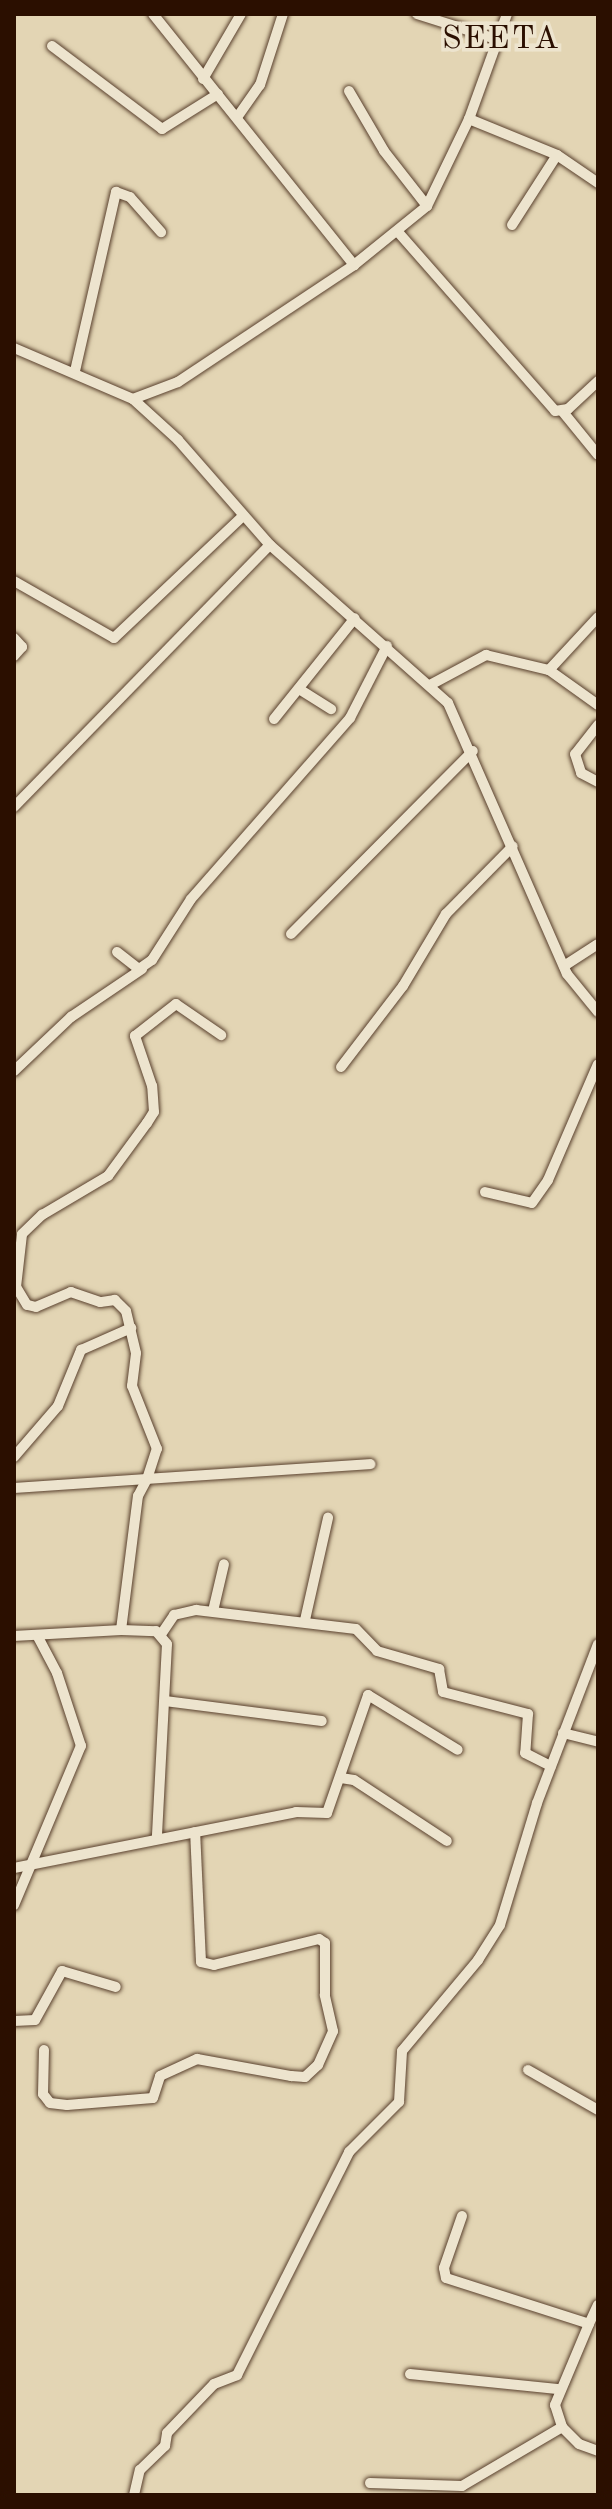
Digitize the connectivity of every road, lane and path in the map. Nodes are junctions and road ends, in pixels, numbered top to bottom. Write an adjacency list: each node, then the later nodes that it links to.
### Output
1 (153, 14): 8 (street)
2 (241, 14): 8 (street)
3 (283, 14): 11 (street)
4 (417, 14): 6 (street)
5 (507, 14): 6 (street)
6 (499, 40): 12 (street)
7 (52, 46): 10 (street)
8 (203, 79): 10 (street)
9 (349, 91): 15 (street)
10 (218, 94): 11 (street)
11 (238, 116): 19 (street)
12 (469, 119): 13 (street); 15 (street)
13 (557, 155): 14 (street); 16 (street)
14 (598, 183)
15 (427, 206): 18 (street)
16 (512, 225)
17 (161, 232): 21 (street)
18 (398, 232): 19 (street); 24 (street)
19 (354, 265): 23 (street)
20 (14, 348): 21 (street)
21 (75, 371): 23 (street)
22 (598, 381): 24 (street)
23 (133, 399): 26 (street)
24 (563, 412): 25 (street)
25 (598, 455)
26 (243, 516): 27 (street); 28 (street)
27 (270, 545): 30 (street); 43 (street)
28 (14, 583)
29 (598, 617): 34 (street)
30 (355, 618): 32 (street); 36 (street)
31 (14, 638): 33 (street)
32 (387, 646): 35 (street); 49 (street)
33 (14, 656)
34 (549, 670): 35 (street); 37 (street)
35 (430, 685): 41 (street)
36 (299, 689): 38 (street); 39 (street)
37 (598, 705)
38 (331, 709)
39 (274, 719)
40 (598, 725): 42 (street)
41 (473, 751): 44 (street); 45 (street)
42 (598, 782)
43 (14, 807)
44 (513, 846): 48 (street); 53 (street)
45 (291, 934)
46 (598, 944): 48 (street)
47 (117, 952): 49 (street)
48 (564, 966): 50 (street)
49 (142, 969): 54 (street)
50 (598, 1012)
51 (221, 1035): 56 (street)
52 (598, 1064): 55 (street)
53 (341, 1067)
54 (14, 1071)
55 (485, 1192)
56 (131, 1328): 57 (street); 59 (street)
57 (14, 1457)
58 (370, 1464): 59 (street)
59 (147, 1479): 60 (street); 65 (street)
60 (14, 1488)
61 (328, 1518): 64 (street)
62 (224, 1564): 63 (street)
63 (213, 1611): 64 (street); 66 (street)
64 (305, 1620): 75 (street)
65 (121, 1630): 66 (street); 67 (street)
66 (162, 1633): 70 (street)
67 (37, 1635): 68 (street); 80 (street)
68 (14, 1636)
69 (598, 1644): 72 (street)
70 (165, 1701): 71 (street); 78 (street)
71 (322, 1721)
72 (563, 1733): 73 (street); 75 (street)
73 (598, 1742)
74 (458, 1750): 76 (street)
75 (551, 1766): 96 (street)
76 (341, 1778): 77 (street); 79 (street)
77 (195, 1832): 78 (street); 85 (street)
78 (157, 1838): 80 (street)
79 (447, 1841)
80 (33, 1864): 81 (street); 82 (street)
81 (14, 1868)
82 (14, 1905)
83 (116, 1987): 84 (street)
84 (14, 2021)
85 (44, 2050)
86 (528, 2070): 87 (street)
87 (598, 2110)
88 (462, 2216): 90 (street)
89 (598, 2305): 90 (street)
90 (589, 2324): 92 (street)
91 (410, 2374): 92 (street)
92 (557, 2389): 93 (street)
93 (562, 2427): 94 (street); 95 (street)
94 (598, 2451)
95 (370, 2483)
96 (134, 2495)

